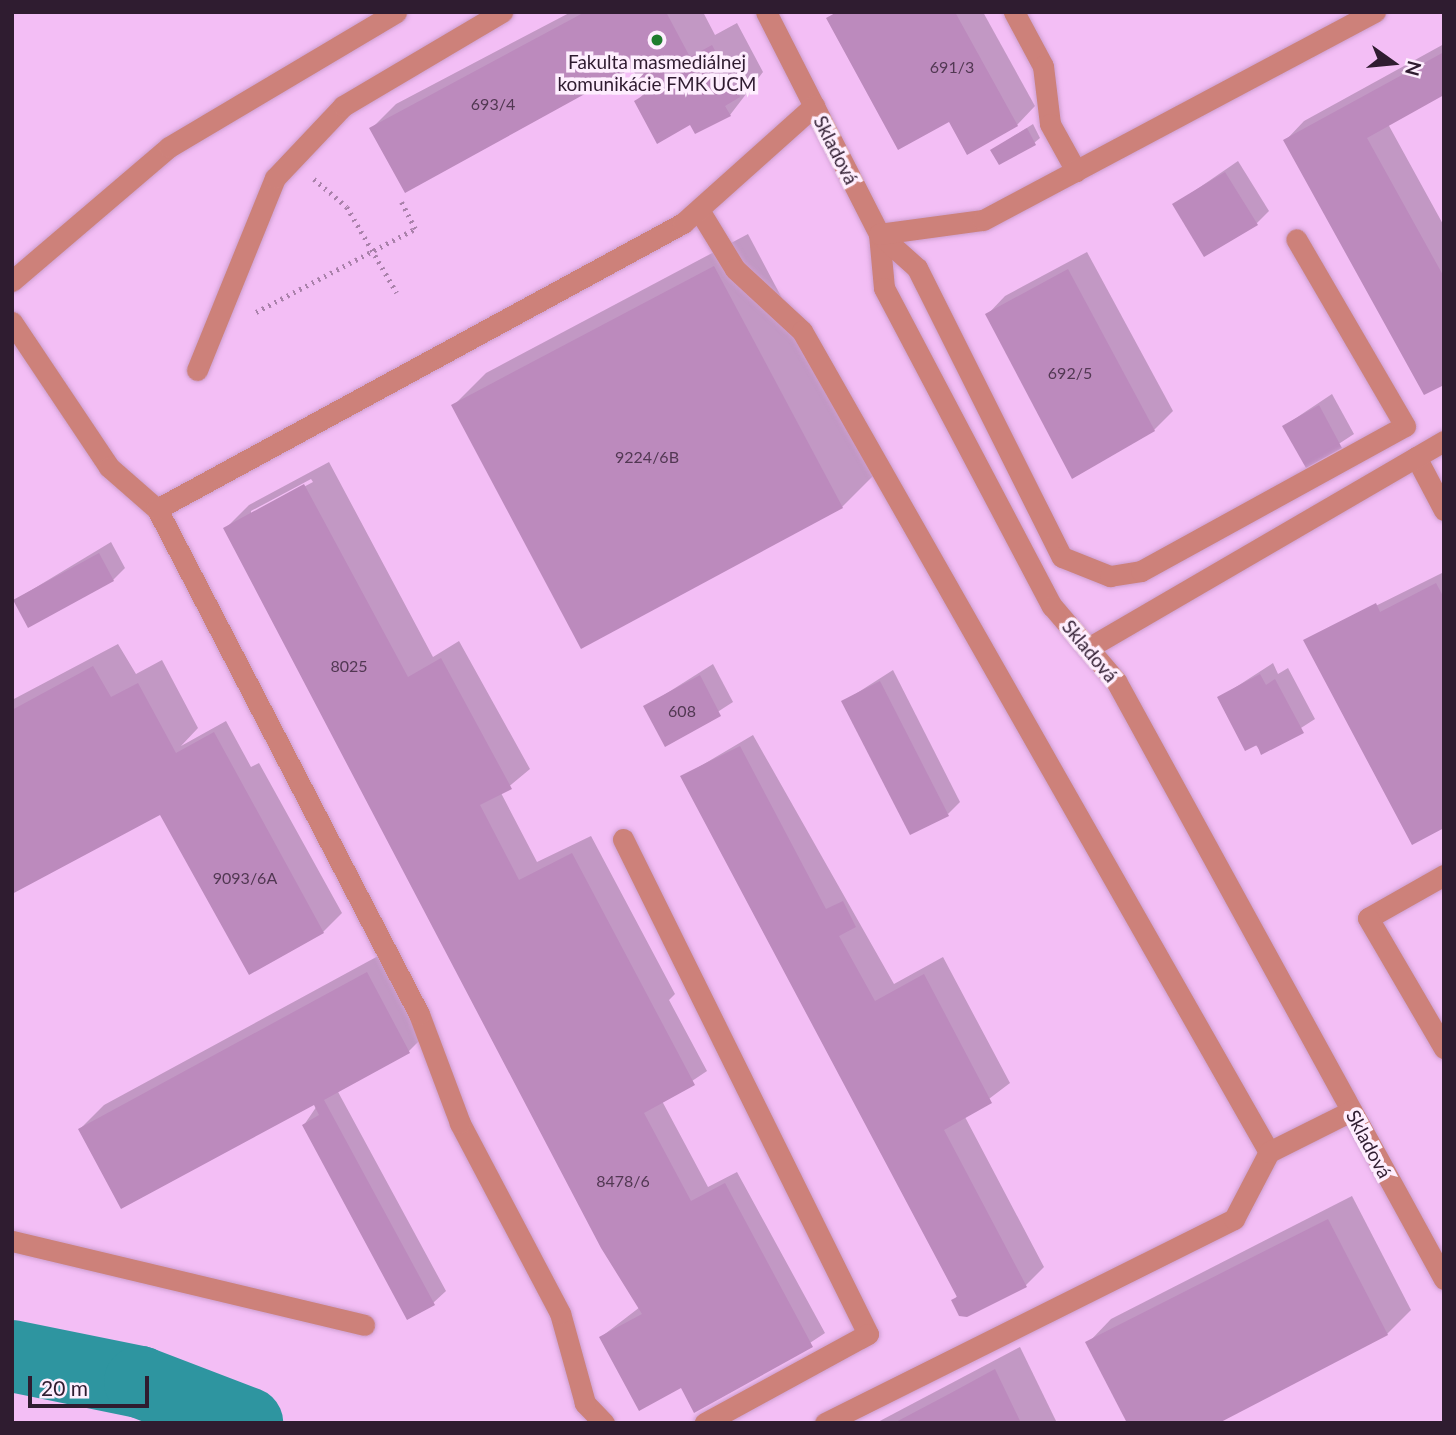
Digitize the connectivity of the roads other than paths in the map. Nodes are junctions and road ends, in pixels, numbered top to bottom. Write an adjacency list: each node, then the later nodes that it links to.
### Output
1 (396, 12): 11 (street)
2 (502, 12): 13 (street)
3 (766, 12): 6 (street, Skladová)
4 (1014, 12): 7 (street)
5 (1375, 12): 7 (street)
6 (814, 106): 8 (street); 9 (street, Skladová)
7 (1076, 171): 9 (street)
8 (699, 210): 16 (street); 23 (street)
9 (879, 234): 10 (street); 18 (street, Skladová)
10 (1296, 239)
11 (12, 281)
12 (12, 322): 16 (street)
13 (197, 370)
14 (1444, 441): 15 (street)
15 (1416, 457): 17 (street); 18 (street)
16 (157, 509): 27 (street)
17 (1444, 510)
18 (1088, 648): 22 (street, Skladová)
19 (623, 839): 28 (street)
20 (1444, 876): 21 (street)
21 (1444, 1048)
22 (1351, 1111): 23 (street); 25 (street, Skladová)
23 (1269, 1152): 29 (street)
24 (12, 1241): 26 (street)
25 (1444, 1279)
26 (365, 1325)
27 (604, 1423)
28 (705, 1423)
29 (825, 1423)

